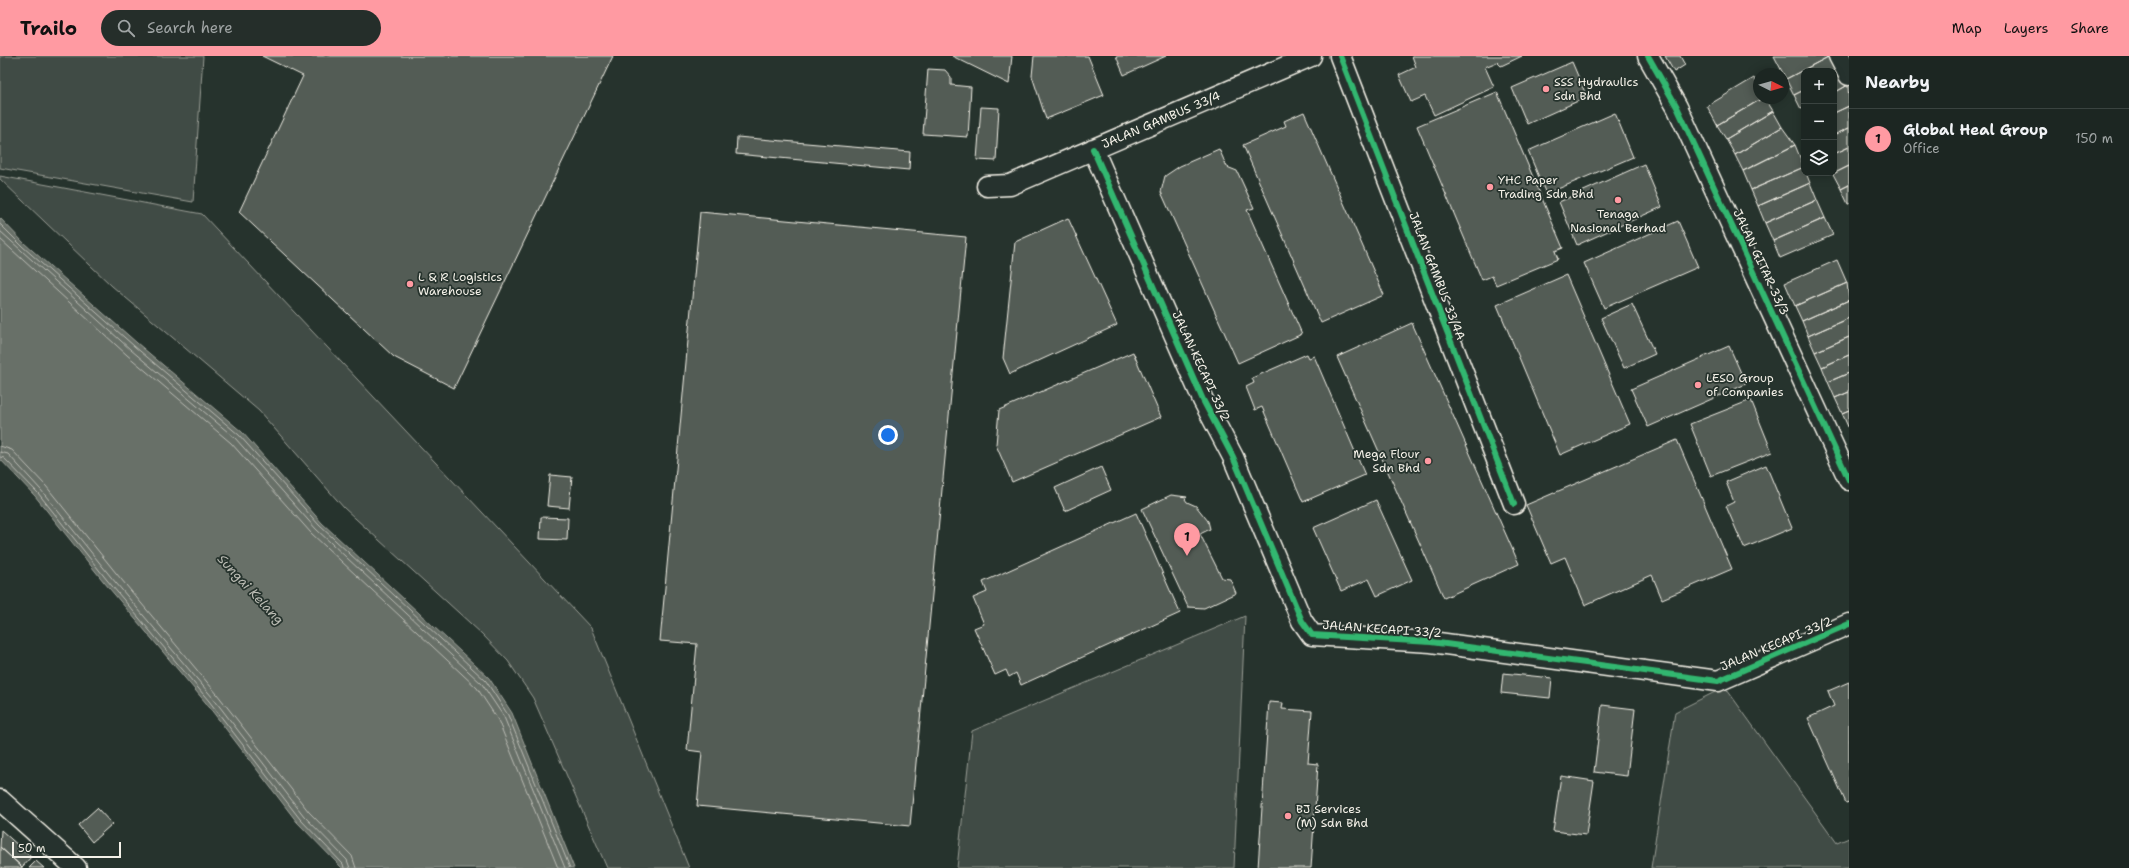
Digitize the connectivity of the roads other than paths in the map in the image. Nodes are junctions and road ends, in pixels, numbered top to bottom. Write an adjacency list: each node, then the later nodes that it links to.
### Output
1 (1310, 56): 6 (street, JALAN GAMBUS 33/4)
2 (1340, 56): 9 (street, JALAN GAMBUS 33/4A)
3 (1648, 56): 8 (street, JALAN GITAR 33/3)
4 (1839, 56): 5 (street)
5 (1849, 75)
6 (1093, 149): 7 (street, JALAN GAMBUS 33/4); 10 (street, JALAN KECAPI 33/2)
7 (987, 186)
8 (1849, 480)
9 (1514, 504)
10 (1849, 624)
11 (3, 808): 12 (street)
12 (76, 868)

